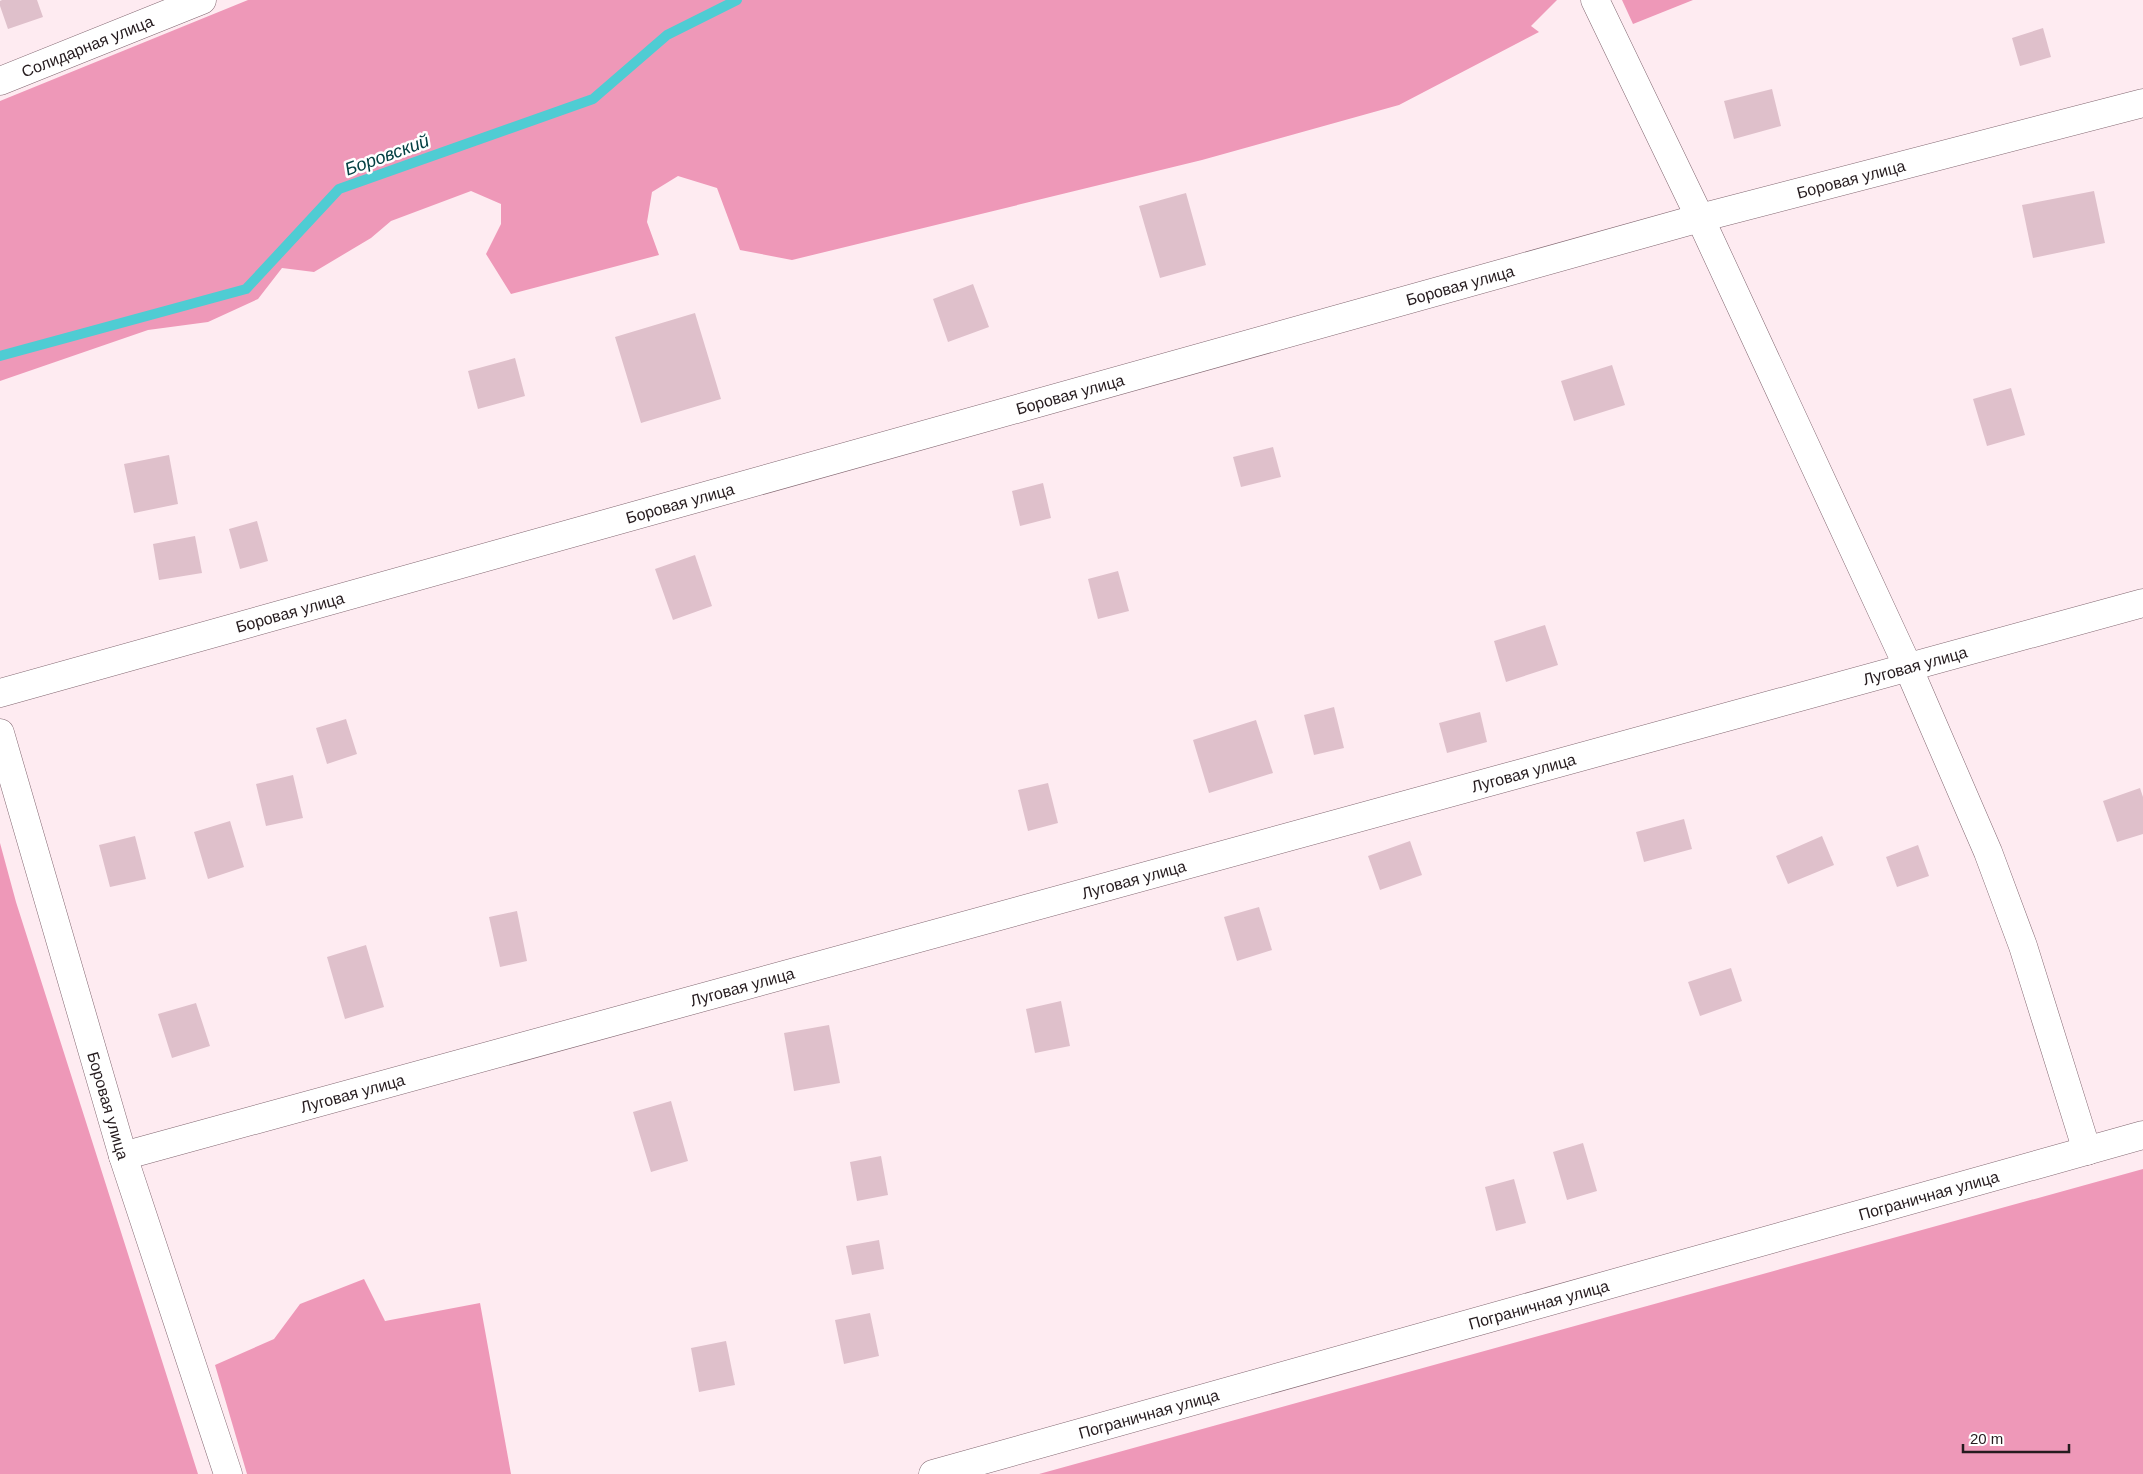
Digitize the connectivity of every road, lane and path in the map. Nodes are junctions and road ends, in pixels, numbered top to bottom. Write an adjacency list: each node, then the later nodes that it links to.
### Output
1 (202, 0): 3 (street, Солидарная улица)
2 (1596, 0): 5 (street)
3 (0, 81)
4 (2143, 103): 5 (street, Боровая улица)
5 (1700, 218): 7 (street); 8 (street, Боровая улица)
6 (2143, 603): 7 (street, Луговая улица)
7 (1908, 667): 11 (street); 12 (street, Луговая улица)
8 (0, 693)
9 (0, 733): 12 (street, Боровая улица)
10 (2143, 1135): 11 (street, Пограничная улица)
11 (2087, 1151): 14 (street, Пограничная улица)
12 (123, 1156): 13 (street, Боровая улица)
13 (228, 1474)
14 (933, 1474)

